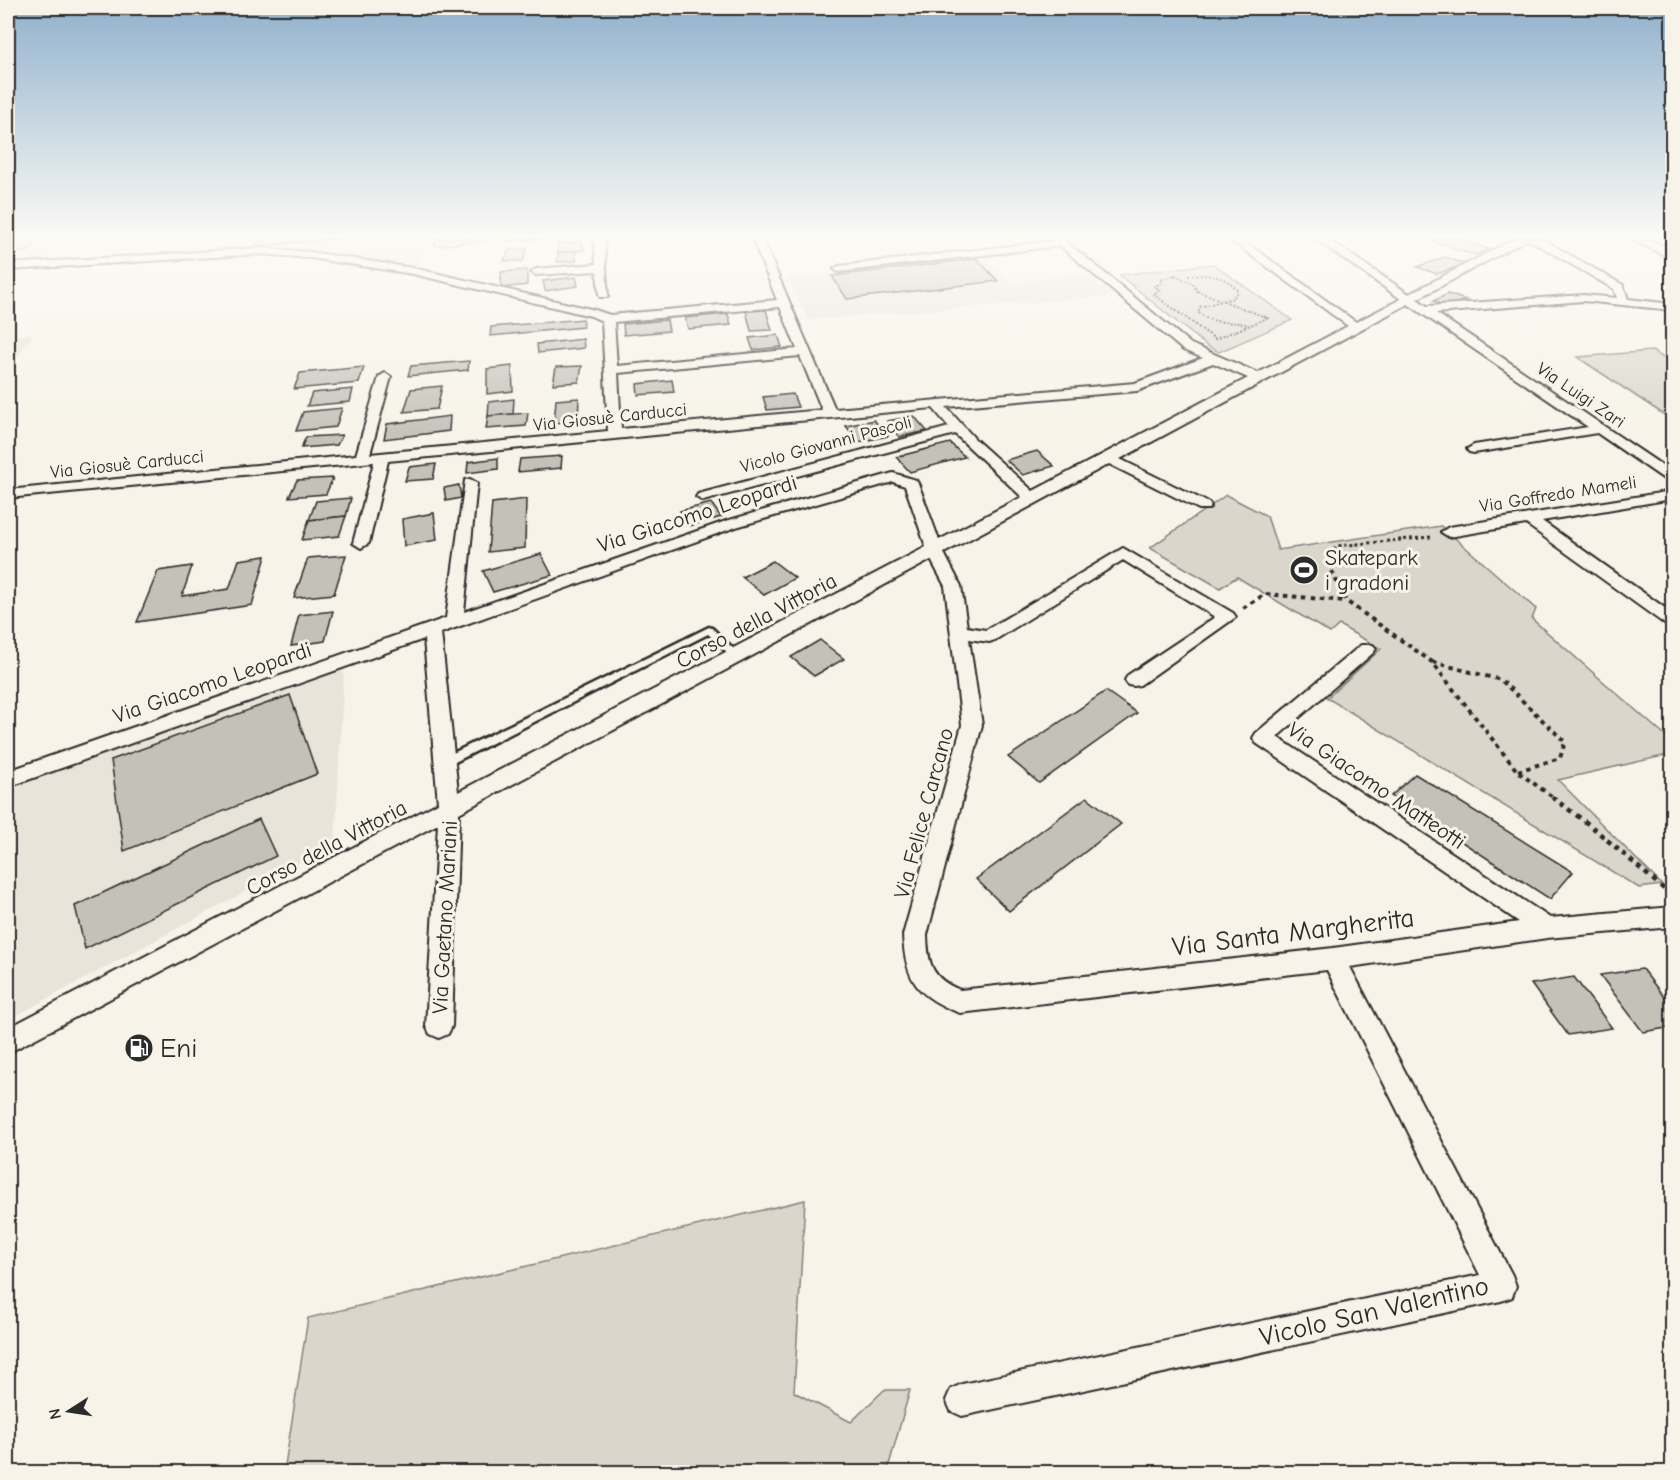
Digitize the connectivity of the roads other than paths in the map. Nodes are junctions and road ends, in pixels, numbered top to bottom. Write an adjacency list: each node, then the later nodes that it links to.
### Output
1 (569, 307): 10 (street)
2 (739, 307): 10 (street)
3 (786, 307): 12 (street)
4 (1139, 307): 13 (street)
5 (1328, 307): 11 (street)
6 (1396, 307): 11 (street, Corso della Vittoria)
7 (1420, 307): 9 (street, Via Luigi Zari)
8 (1464, 307): 9 (street)
9 (1425, 310): 20 (street, Via Luigi Zari)
10 (608, 319): 14 (street)
11 (1357, 328): 16 (street, Corso della Vittoria)
12 (805, 352): 14 (street); 18 (street)
13 (1212, 359): 16 (street); 17 (street, Via Giosuè Carducci)
14 (611, 370): 21 (street)
15 (385, 377): 24 (street)
16 (1260, 379): 25 (street, Corso della Vittoria)
17 (936, 404): 18 (street, Via Giosuè Carducci); 19 (street)
18 (830, 413): 21 (street, Via Giosuè Carducci)
19 (958, 429): 32 (street, Vicolo Giovanni Pascoli); 33 (street)
20 (1600, 429): 22 (street); 27 (street, Via Luigi Zari)
21 (615, 434): 23 (street, Via Giosuè Carducci)
22 (1474, 449)
23 (381, 458): 24 (street, Via Giosuè Carducci); 37 (street)
24 (362, 459): 30 (street, Via Giosuè Carducci)
25 (1109, 459): 33 (street, Corso della Vittoria); 34 (street)
26 (1672, 467): 27 (street)
27 (1656, 468): 28 (street, Via Luigi Zari)
28 (1672, 478)
29 (470, 483): 40 (street)
30 (8, 494)
31 (1672, 495): 35 (street, Via Goffredo Mameli)
32 (703, 497)
33 (1033, 499): 38 (street, Corso della Vittoria)
34 (1204, 506)
35 (1529, 519): 36 (street, Via Goffredo Mameli); 39 (street)
36 (1449, 532)
37 (361, 543)
38 (935, 551): 40 (street, Via Giacomo Leopardi); 42 (street, Via Felice Carcano); 44 (street, Corso della Vittoria)
39 (1672, 621)
40 (454, 622): 41 (street, Via Giacomo Leopardi)
41 (432, 630): 46 (street); 47 (street, Via Giacomo Leopardi)
42 (959, 632): 45 (street); 52 (street, Via Felice Carcano)
43 (1367, 649): 50 (street, Via Giacomo Matteotti)
44 (736, 656): 46 (lane); 48 (street, Corso della Vittoria)
45 (1134, 680)
46 (445, 762): 48 (street)
47 (8, 779)
48 (449, 808): 53 (street, Via Gaetano Mariani); 54 (street, Corso della Vittoria)
49 (1672, 917): 50 (street, Via Santa Margherita)
50 (1547, 928): 51 (street, Via Santa Margherita)
51 (1333, 959): 52 (street, Via Santa Margherita); 55 (street, Vicolo San Valentino)
52 (926, 983)
53 (439, 1026)
54 (8, 1041)
55 (962, 1400)

